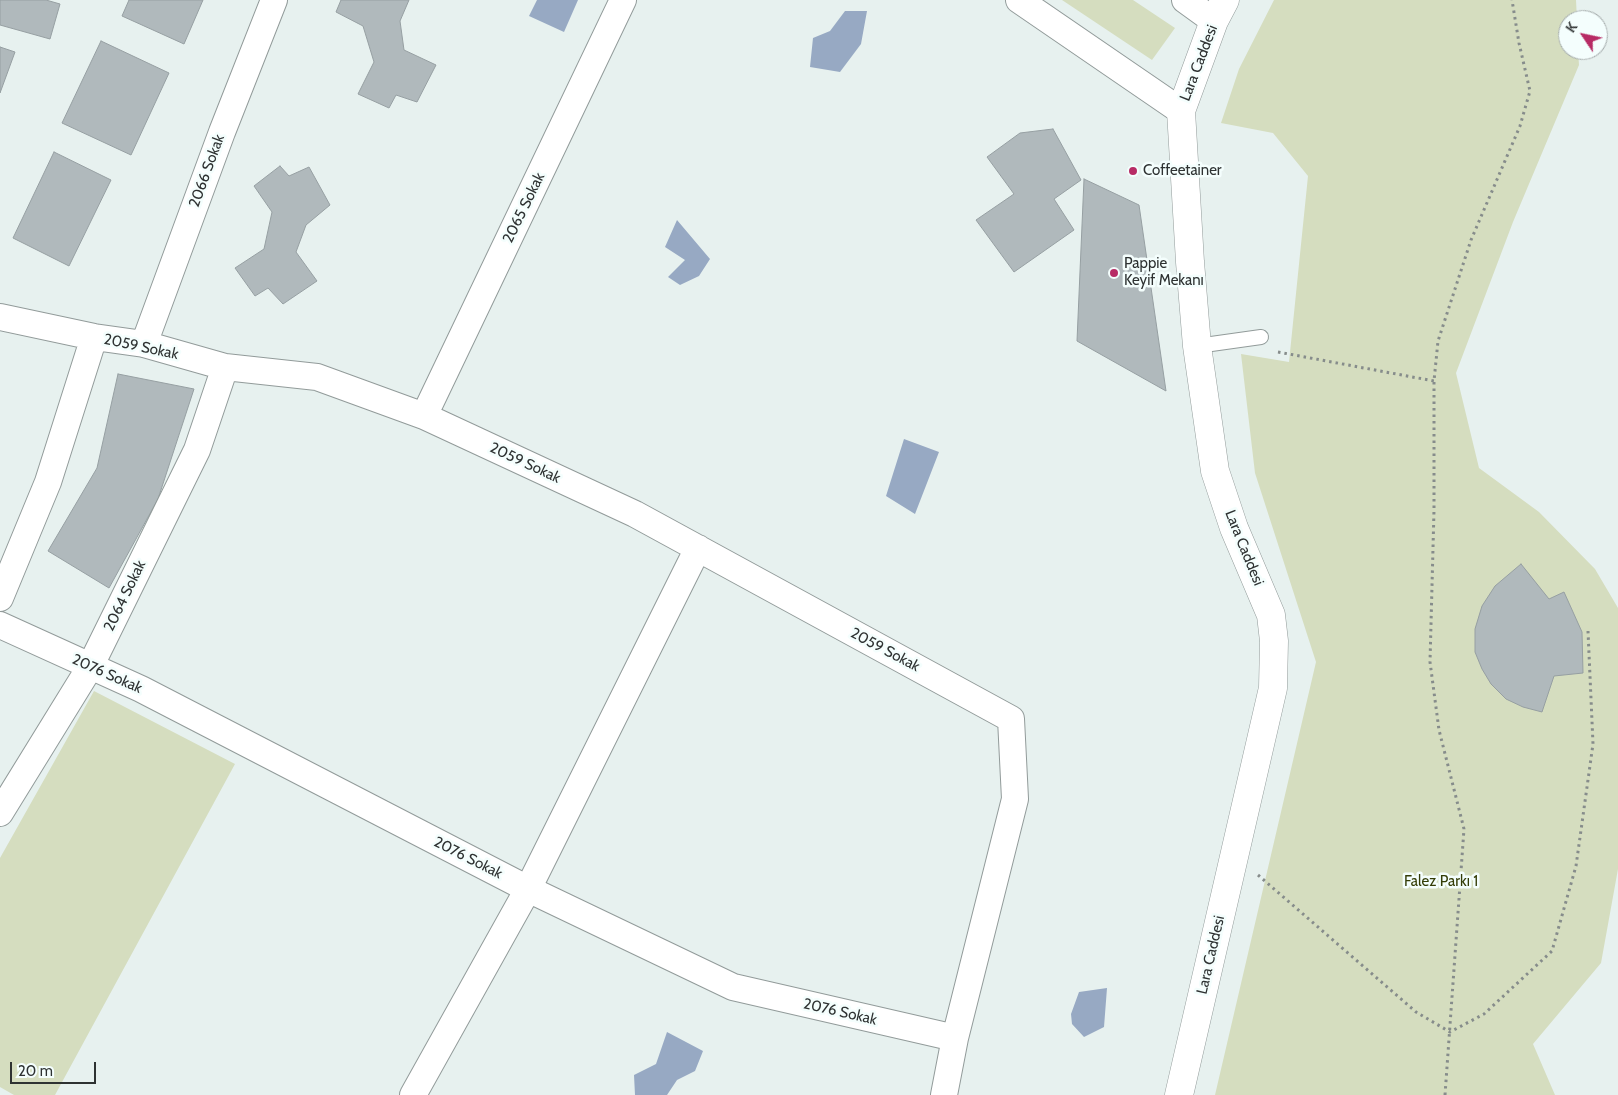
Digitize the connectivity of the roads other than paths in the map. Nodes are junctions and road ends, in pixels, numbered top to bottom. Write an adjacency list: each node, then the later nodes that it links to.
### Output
1 (274, 0): 10 (street, 2066 Sokak)
2 (623, 0): 13 (street, 2065 Sokak)
3 (1019, 0): 6 (street)
4 (1185, 0): 5 (street)
5 (1220, 10): 6 (street, Lara Caddesi)
6 (1180, 111): 11 (street, Lara Caddesi)
7 (0, 317): 8 (street, 2059 Sokak)
8 (94, 337): 10 (street, 2059 Sokak); 15 (street)
9 (1261, 337): 11 (lane)
10 (144, 344): 12 (street, 2059 Sokak)
11 (1197, 346): 23 (street, Lara Caddesi)
12 (225, 367): 13 (street, 2059 Sokak); 17 (street, 2064 Sokak)
13 (424, 416): 14 (street, 2059 Sokak)
14 (698, 548): 19 (street); 20 (street, 2059 Sokak)
15 (0, 598)
16 (0, 625): 17 (street, 2076 Sokak)
17 (90, 667): 18 (street, 2064 Sokak); 19 (street, 2076 Sokak)
18 (0, 813)
19 (528, 889): 20 (street, 2076 Sokak); 21 (street)
20 (955, 1038): 22 (street)
21 (413, 1095)
22 (944, 1095)
23 (1179, 1095)

